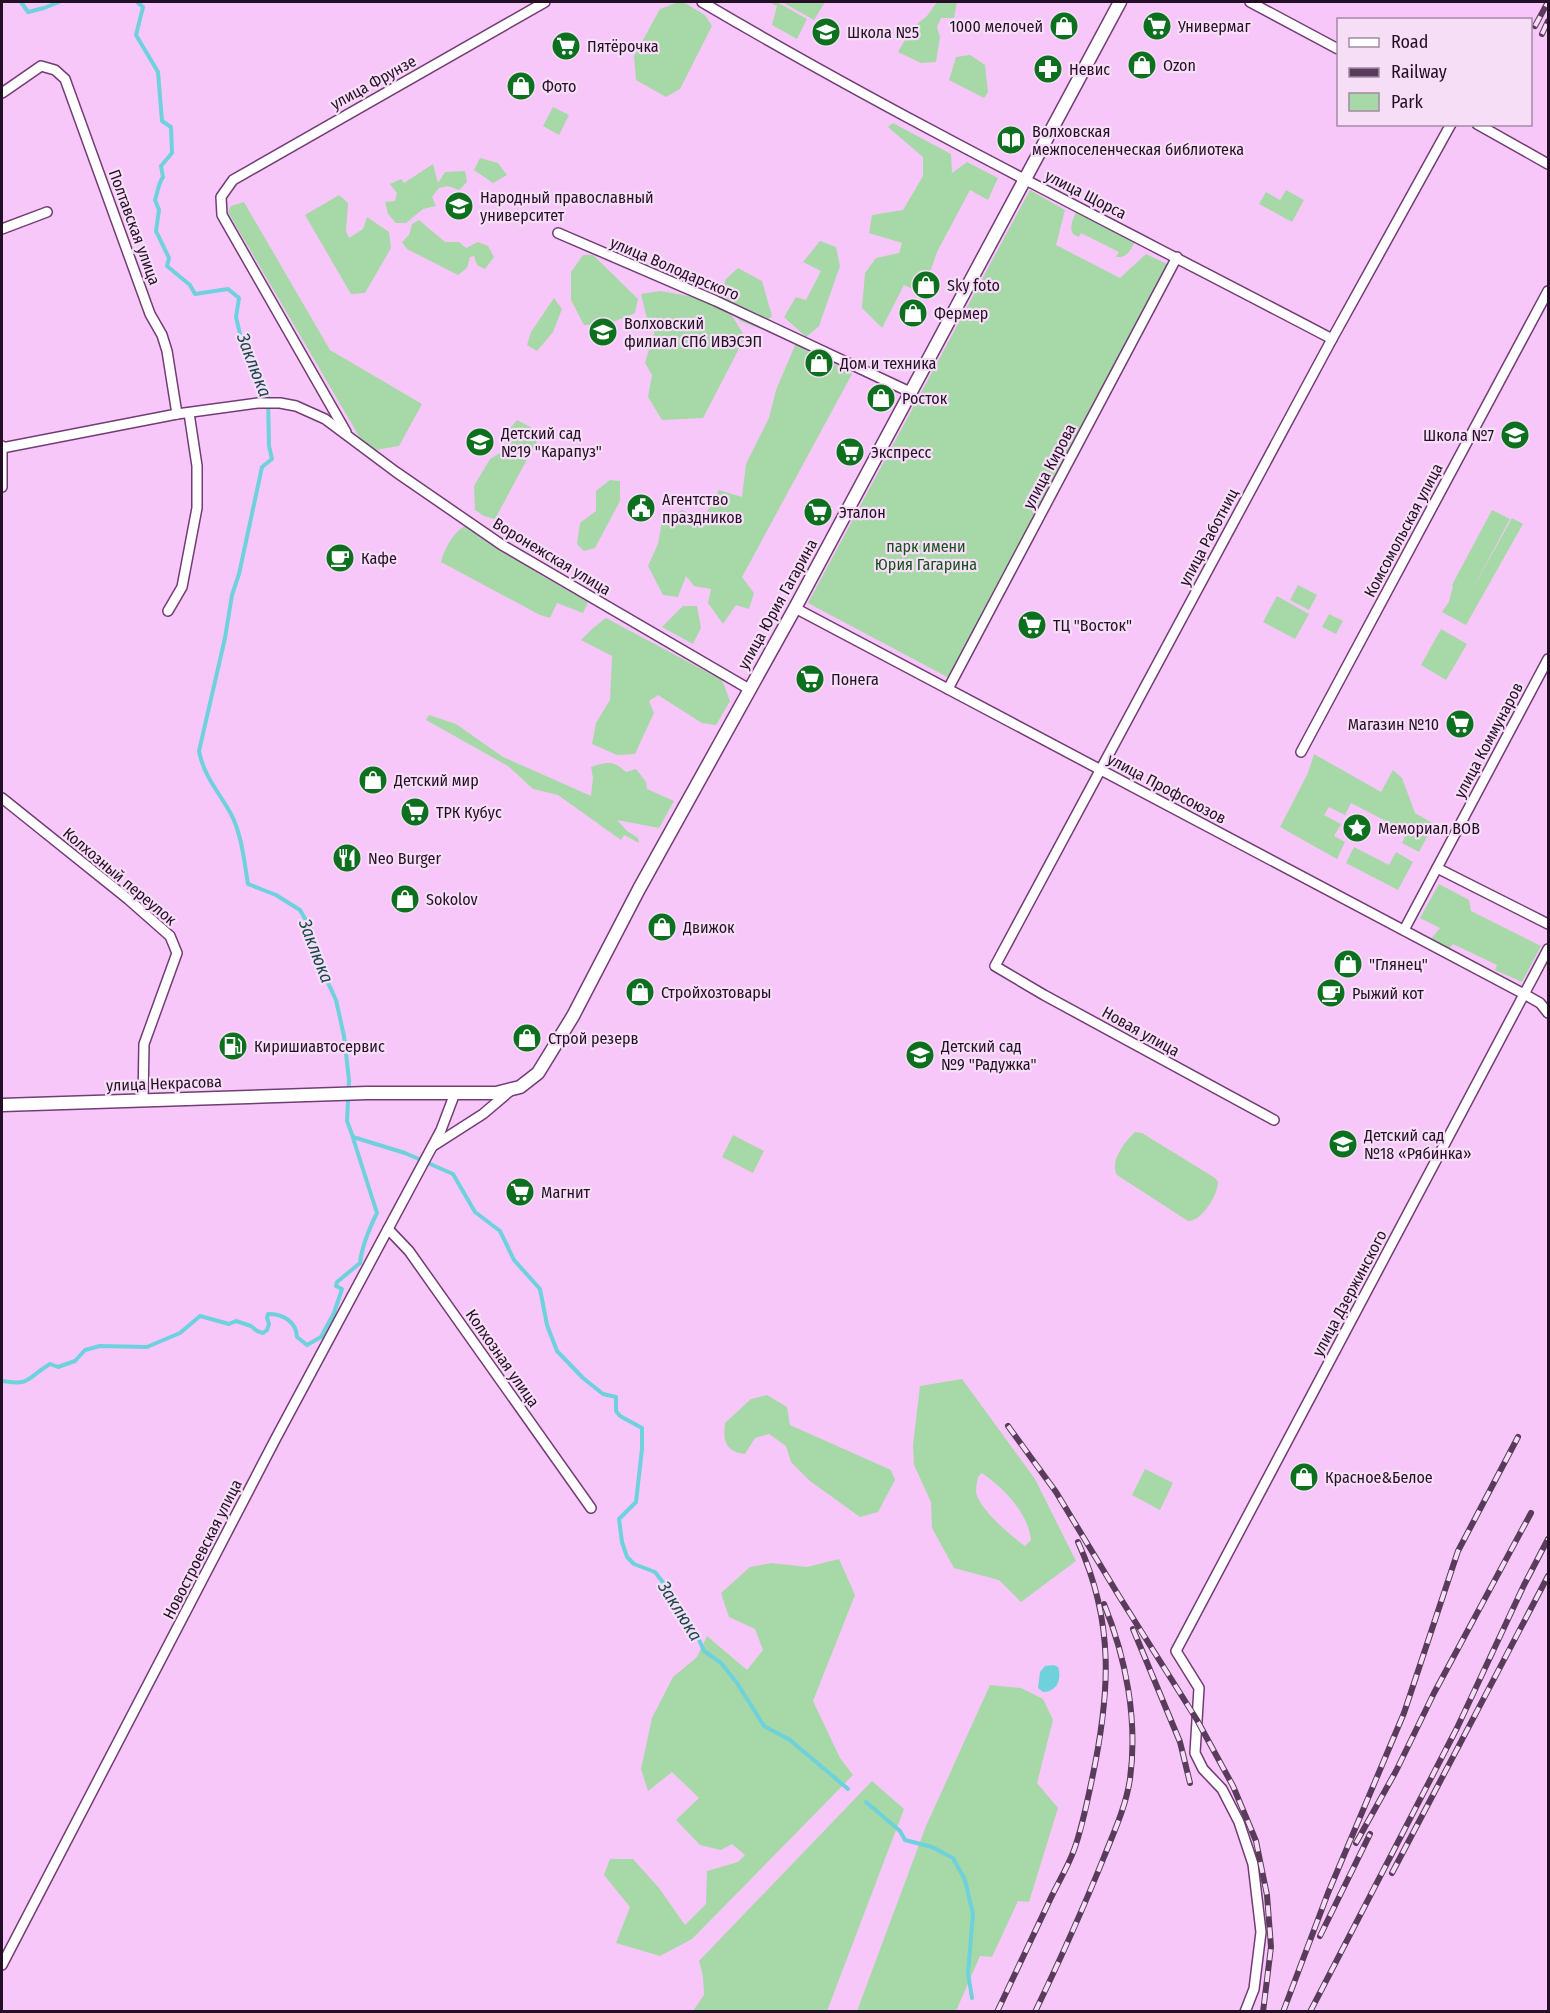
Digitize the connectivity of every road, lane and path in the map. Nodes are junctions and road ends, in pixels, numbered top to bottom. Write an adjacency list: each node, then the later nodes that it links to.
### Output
1 (545, 2): 11 (street, улица Фрунзе)
2 (702, 2): 10 (street, улица Щорса)
3 (1120, 2): 10 (main road, улица Юрия Гагарина)
4 (1250, 2): 5 (street)
5 (1337, 49)
6 (2, 93): 20 (street, Полтавская улица)
7 (1450, 126): 17 (street, улица Работниц)
8 (1481, 126): 9 (street)
9 (1548, 164)
10 (1024, 179): 15 (street, улица Щорса); 18 (main road, улица Юрия Гагарина)
11 (221, 197): 21 (street, Воронежская улица)
12 (46, 212): 13 (street)
13 (2, 229)
14 (558, 233): 18 (street, улица Володарского)
15 (1177, 257): 17 (street, улица Щорса); 28 (street, улица Кирова)
16 (1548, 291): 29 (street, Комсомольская улица)
17 (1332, 339): 30 (street, улица Работниц)
18 (910, 392): 24 (main road, улица Юрия Гагарина)
19 (189, 413): 20 (street); 21 (street, Воронежская улица); 25 (street)
20 (177, 414): 22 (street)
21 (348, 436): 27 (street, Воронежская улица)
22 (2, 447): 23 (street)
23 (2, 487)
24 (795, 608): 27 (main road, улица Юрия Гагарина); 28 (street, улица Профсоюзов)
25 (168, 611)
26 (1548, 659): 32 (street, улица Коммунаров)
27 (749, 689): 39 (main road, улица Юрия Гагарина)
28 (948, 689): 30 (street, улица Профсоюзов)
29 (1301, 752)
30 (1100, 769): 34 (street, улица Профсоюзов); 36 (street, улица Работниц)
31 (2, 798): 41 (street, Колхозный переулок)
32 (1437, 868): 33 (street); 34 (street, улица Коммунаров)
33 (1548, 924)
34 (1404, 930): 37 (street, улица Профсоюзов)
35 (1548, 949): 37 (street, улица Дзержинского)
36 (995, 966): 43 (street, Новая улица)
37 (1524, 994): 38 (street, улица Профсоюзов); 48 (street, улица Дзержинского)
38 (1548, 1013)
39 (515, 1089): 40 (main road); 44 (street, Новостроевская улица)
40 (455, 1093): 41 (main road, улица Некрасова); 44 (street, Новостроевская улица)
41 (143, 1101): 42 (main road, улица Некрасова)
42 (2, 1105)
43 (1274, 1119)
44 (432, 1147): 45 (street, Новостроевская улица)
45 (388, 1229): 46 (street, Колхозная улица); 47 (street, Новостроевская улица)
46 (591, 1508)
47 (2, 1965)
48 (1245, 2012)

